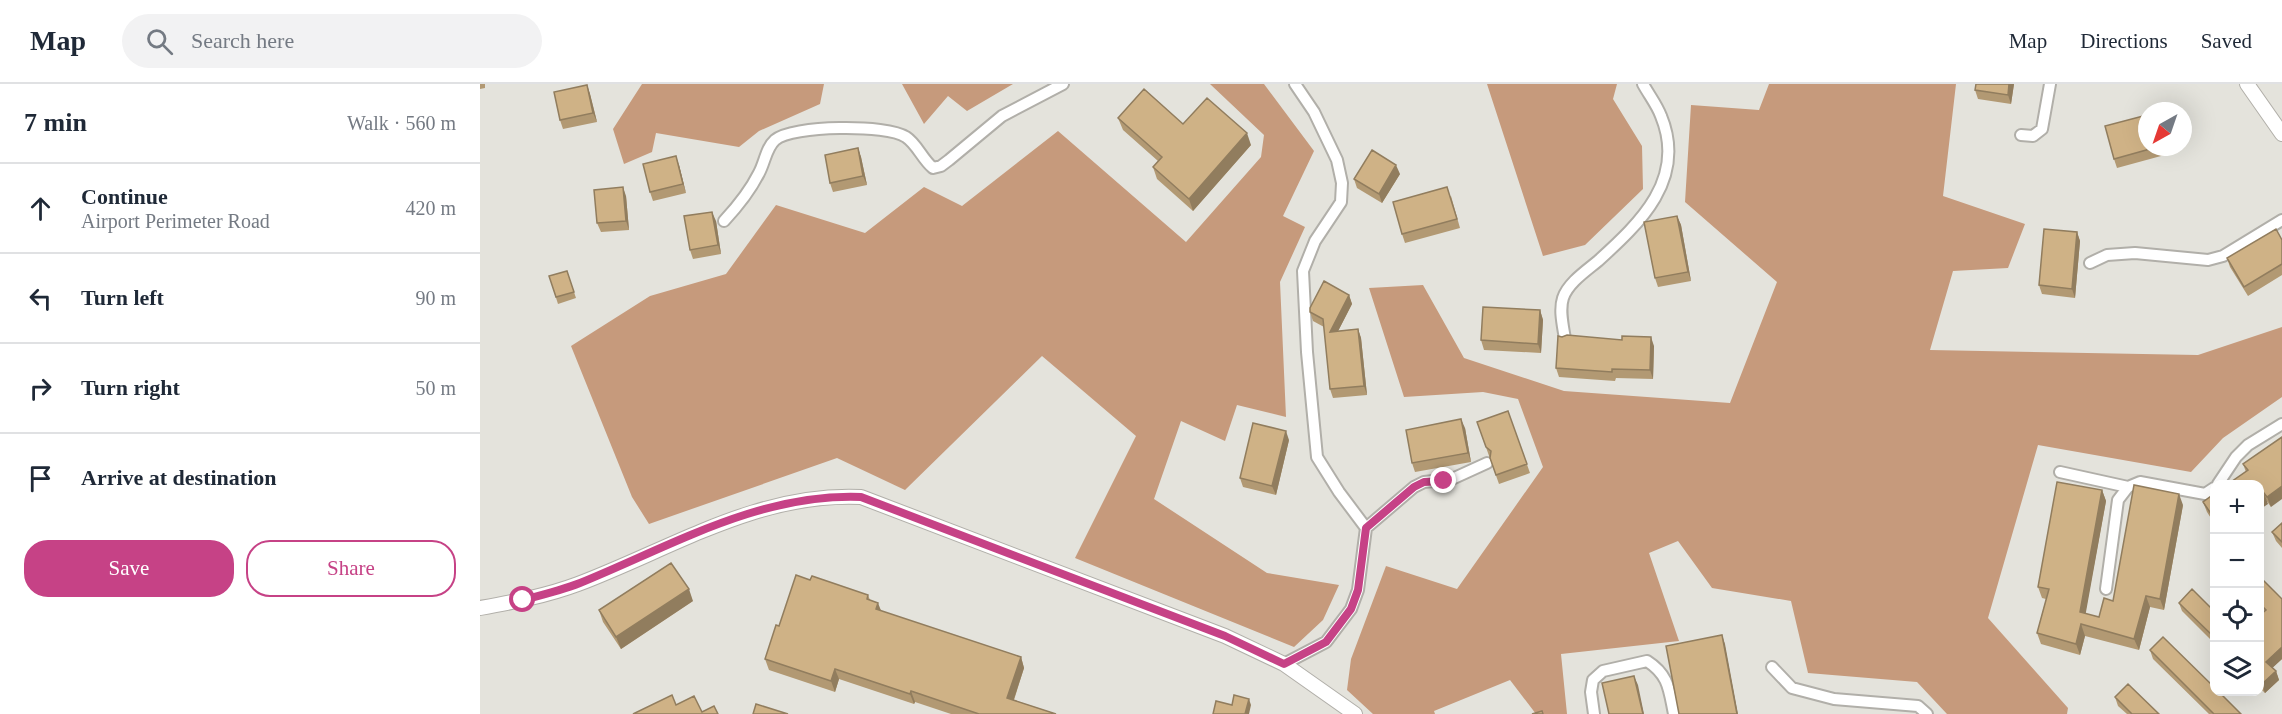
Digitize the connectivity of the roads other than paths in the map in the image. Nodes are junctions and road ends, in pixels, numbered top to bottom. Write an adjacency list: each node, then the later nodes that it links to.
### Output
1 (1063, 84): 9 (street)
2 (1295, 84): 18 (street)
3 (1643, 84): 11 (street)
4 (2050, 84): 7 (street)
5 (2247, 84): 6 (street)
6 (2282, 134)
7 (2021, 135)
8 (2282, 220): 10 (street)
9 (724, 221)
10 (2090, 263)
11 (1565, 339)
12 (2282, 424): 15 (street)
13 (1487, 463): 18 (street)
14 (2060, 472): 16 (street)
15 (2221, 480)
16 (2128, 487): 17 (street); 19 (street)
17 (2210, 491)
18 (1366, 528): 21 (street)
19 (2106, 589)
20 (480, 608): 21 (street)
21 (1284, 664): 23 (street)
22 (1772, 667): 26 (street)
23 (1355, 714)
24 (1594, 714): 25 (street)
25 (1674, 714)
26 (1927, 714)

